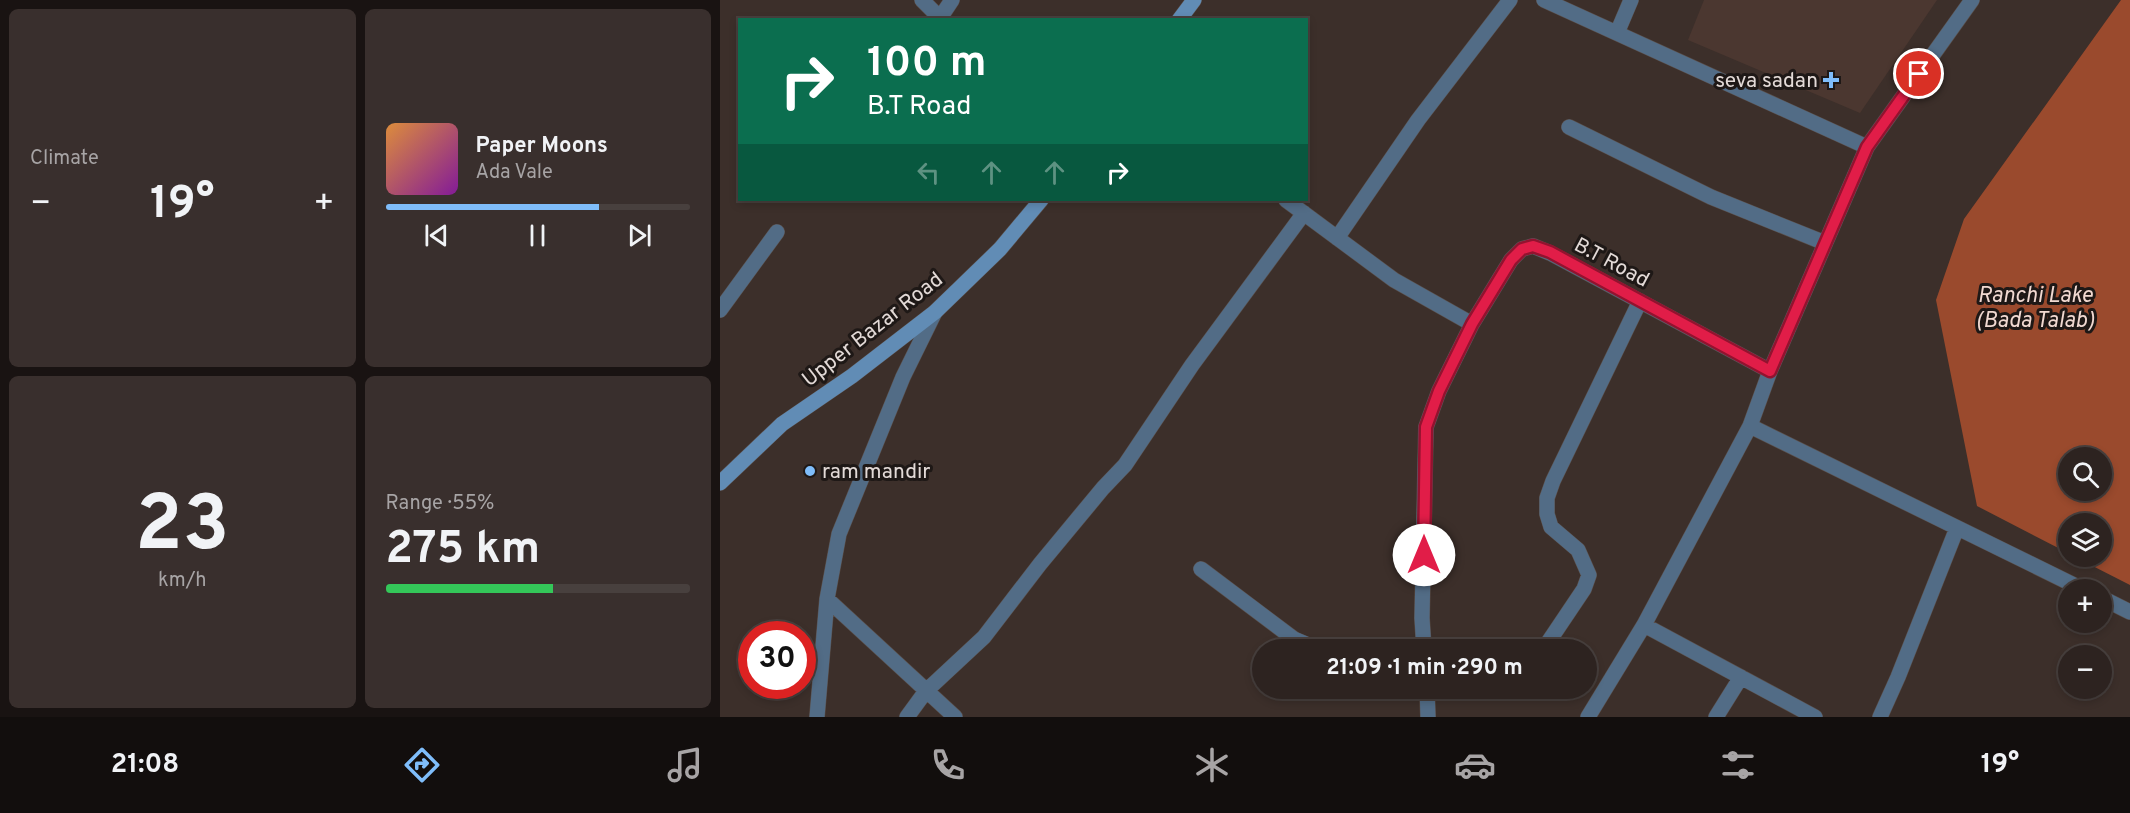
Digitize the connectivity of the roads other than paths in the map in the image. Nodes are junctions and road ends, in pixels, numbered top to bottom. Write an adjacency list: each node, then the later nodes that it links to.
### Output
1 (922, 0): 8 (street)
2 (952, 0): 9 (street)
3 (1194, 0): 10 (street)
4 (1510, 0): 18 (street)
5 (1547, 0): 11 (street)
6 (1631, 0): 11 (street)
7 (1972, 0): 13 (street)
8 (940, 18)
9 (942, 18)
10 (1180, 18)
11 (1617, 33): 13 (street)
12 (1569, 127): 19 (street)
13 (1867, 147): 19 (street)
14 (1040, 201): 22 (street, Upper Bazar Road)
15 (1287, 201): 16 (street)
16 (1304, 213): 18 (street); 38 (street)
17 (777, 232): 21 (street)
18 (1337, 238): 23 (street)
19 (1826, 243): 24 (street)
20 (1640, 301): 23 (street, B.T Road); 24 (street, B.T Road); 36 (street)
21 (720, 310)
22 (935, 312): 26 (street, Upper Bazar Road); 30 (street)
23 (1472, 324): 35 (street, B.T Road)
24 (1770, 371): 25 (street)
25 (1750, 426): 27 (street); 33 (street)
26 (720, 483)
27 (1957, 528): 29 (street); 47 (street)
28 (1201, 569): 34 (street)
29 (2061, 579)
30 (827, 599): 38 (street); 40 (street)
31 (2112, 603): 32 (street)
32 (2130, 612)
33 (1644, 625): 37 (street); 44 (street)
34 (1294, 639)
35 (1423, 639)
36 (1550, 639)
37 (1741, 677): 45 (street); 46 (street)
38 (926, 691): 41 (street); 42 (street)
39 (1426, 699): 43 (street)
40 (817, 717)
41 (907, 717)
42 (955, 717)
43 (1428, 717)
44 (1588, 717)
45 (1716, 717)
46 (1815, 717)
47 (1880, 717)

